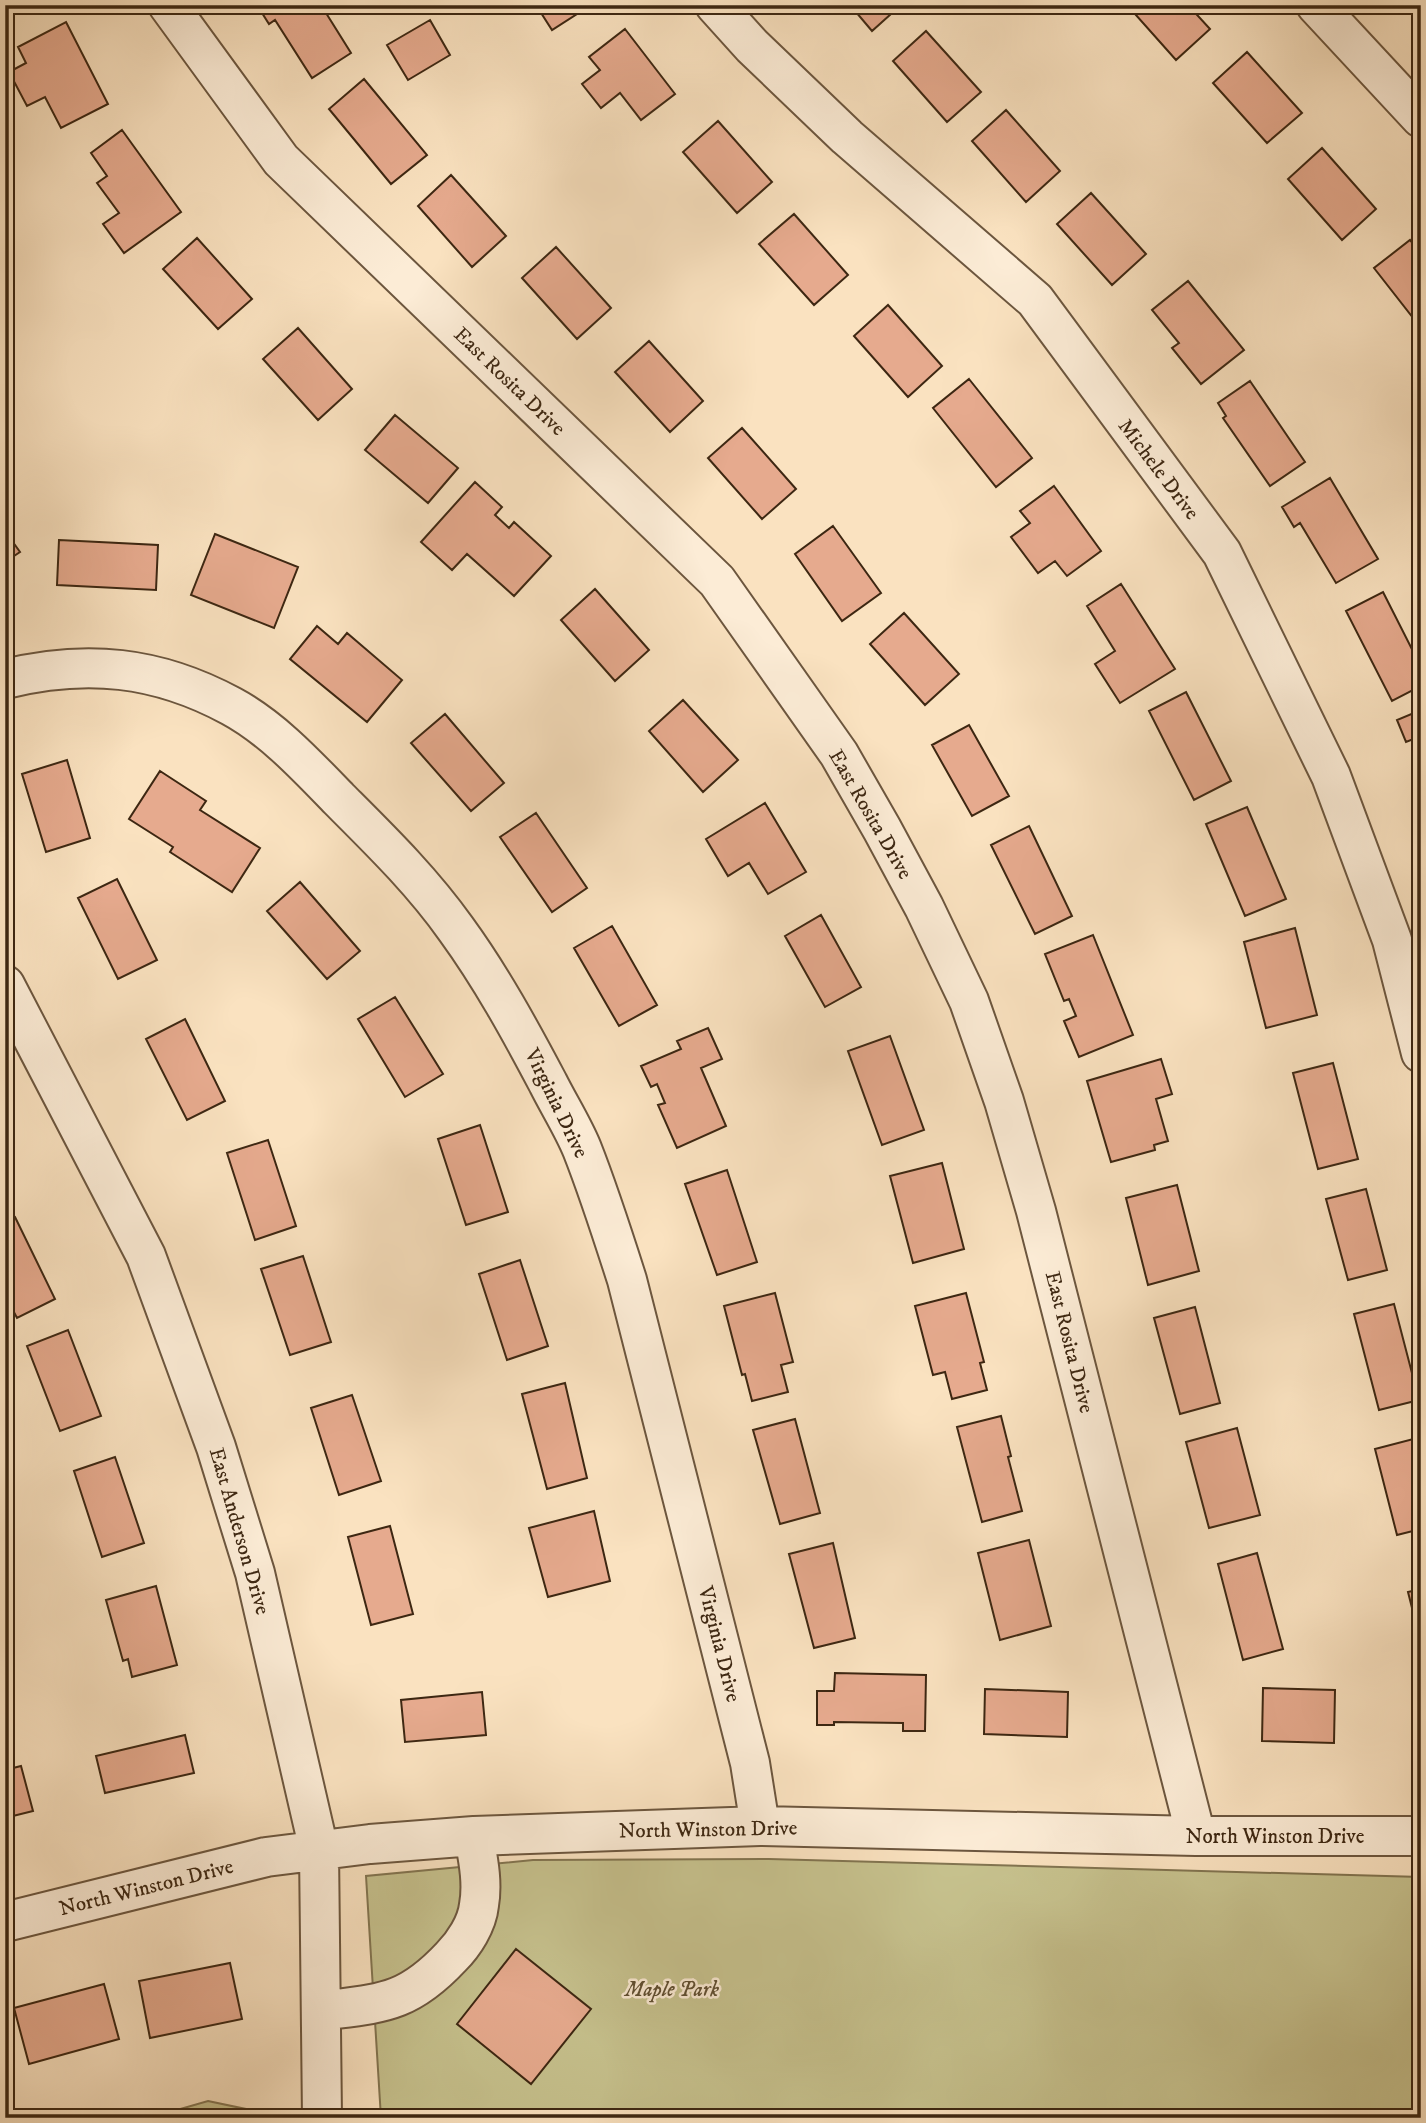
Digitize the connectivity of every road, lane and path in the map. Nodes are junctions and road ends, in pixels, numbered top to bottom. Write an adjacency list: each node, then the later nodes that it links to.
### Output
1 (168, 5): 10 (street, East Rosita Drive)
2 (715, 5): 7 (street, Michele Drive)
3 (1316, 5): 4 (street)
4 (1421, 118)
5 (5, 679): 8 (street, Virginia Drive)
6 (5, 985): 12 (street, East Anderson Drive)
7 (1421, 1053)
8 (760, 1826): 9 (street, North Winston Drive); 10 (street, North Winston Drive)
9 (474, 1836): 12 (street, North Winston Drive); 14 (street)
10 (1196, 1836): 11 (street, North Winston Drive)
11 (1421, 1836)
12 (319, 1850): 13 (street, North Winston Drive); 14 (street, East Anderson Drive)
13 (5, 1923)
14 (321, 2011): 15 (street, East Anderson Drive)
15 (322, 2118)

